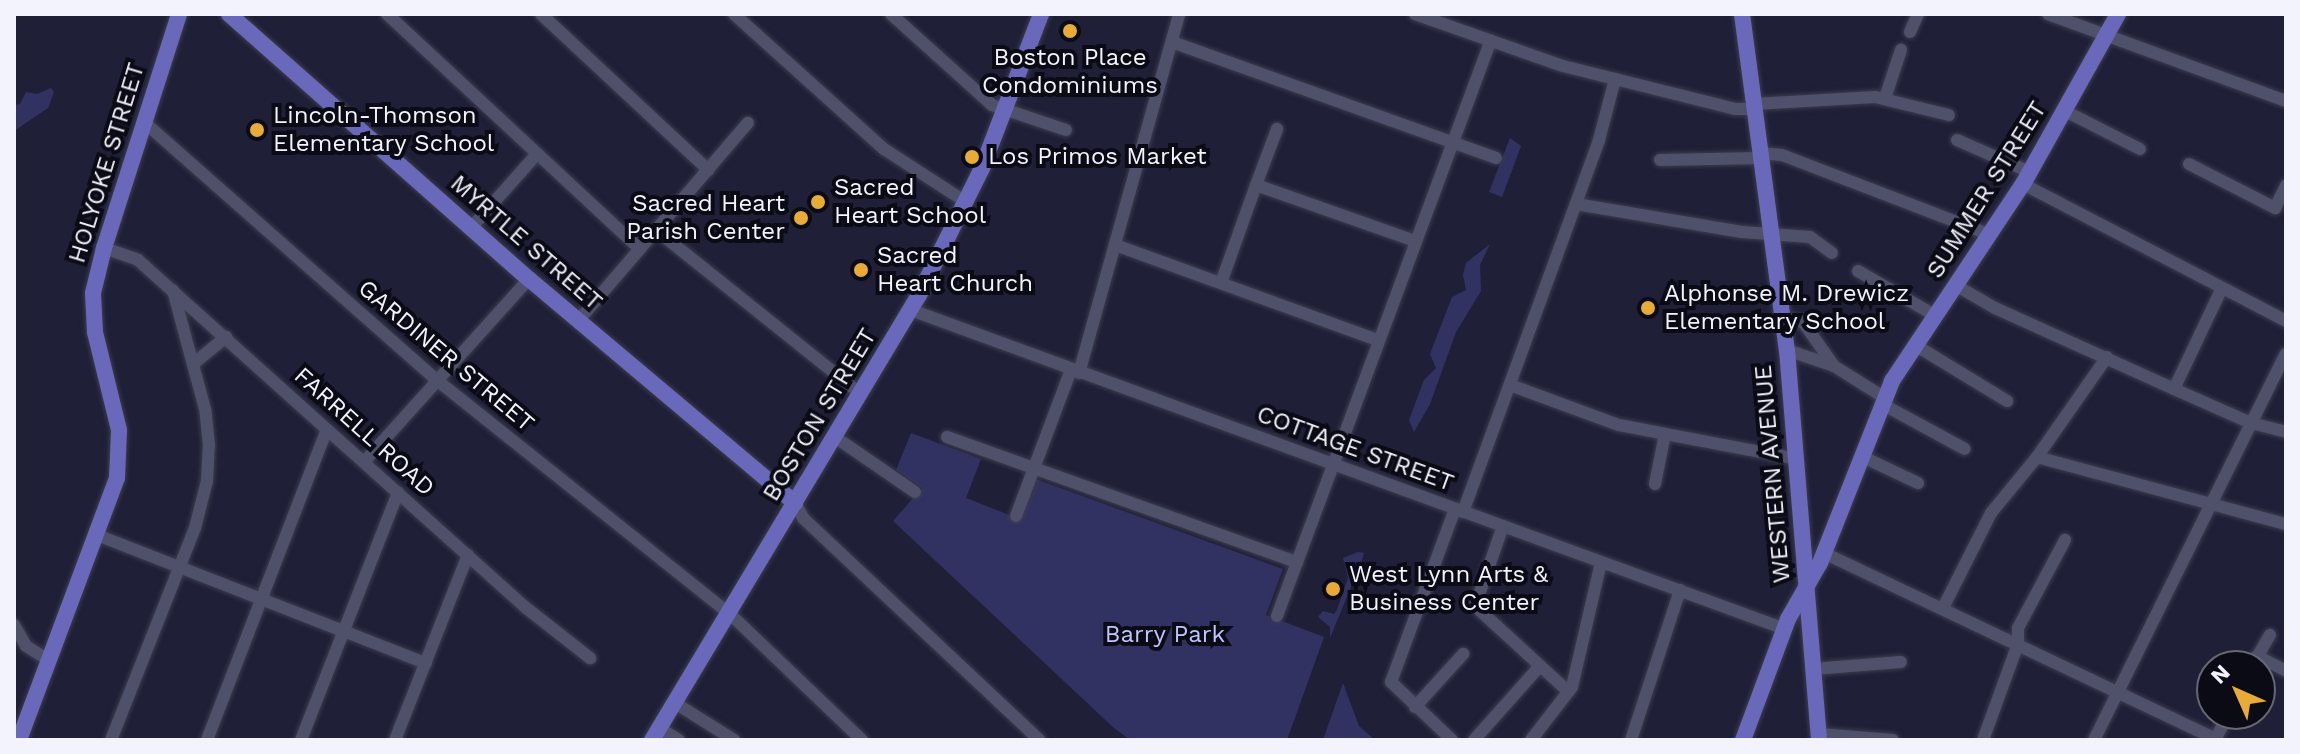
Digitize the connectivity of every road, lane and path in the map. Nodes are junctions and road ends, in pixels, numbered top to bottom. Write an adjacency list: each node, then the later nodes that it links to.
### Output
1 (179, 14): 26 (main road, HOLYOKE STREET)
2 (229, 14): 44 (main road, MYRTLE STREET)
3 (387, 14): 33 (street)
4 (541, 14): 38 (street)
5 (734, 14): 42 (street)
6 (891, 14): 24 (street)
7 (1179, 14): 17 (street)
8 (1415, 14): 16 (street)
9 (1742, 14): 22 (main road, WESTERN AVENUE)
10 (1918, 14): 14 (street)
11 (2050, 14): 15 (street)
12 (2118, 14): 15 (main road, SUMMER STREET)
13 (1038, 15): 24 (main road, BOSTON STREET)
14 (1910, 32)
15 (2104, 37): 21 (street); 23 (main road, SUMMER STREET)
16 (1491, 40): 19 (street); 31 (street)
17 (1172, 42): 31 (street); 49 (street)
18 (1901, 50): 20 (street)
19 (1615, 79): 22 (street); 43 (street)
20 (1885, 98): 22 (street); 25 (street)
21 (2286, 101)
22 (1754, 106): 34 (main road, WESTERN AVENUE)
23 (2065, 111): 32 (street); 39 (main road, SUMMER STREET)
24 (1004, 112): 29 (street); 42 (main road, BOSTON STREET)
25 (1949, 115)
26 (144, 122): 50 (main road, HOLYOKE STREET); 73 (street, GARDINER STREET)
27 (748, 123): 38 (street)
28 (1277, 129): 40 (street)
29 (1066, 130)
30 (1957, 140): 39 (street)
31 (1451, 141): 35 (street); 48 (street)
32 (2140, 149)
33 (537, 154): 44 (street); 51 (street)
34 (1761, 156): 36 (street); 46 (main road, WESTERN AVENUE); 47 (street)
35 (1496, 158)
36 (1660, 160)
37 (2189, 164): 41 (street)
38 (708, 170): 45 (street)
39 (2027, 178): 47 (main road, SUMMER STREET); 57 (street)
40 (1256, 185): 48 (street); 55 (street)
41 (2286, 185)
42 (966, 202): 59 (main road, BOSTON STREET)
43 (1576, 204): 46 (street); 74 (street)
44 (471, 228): 54 (main road, MYRTLE STREET)
45 (656, 230): 51 (street); 76 (street)
46 (1771, 234): 52 (street); 61 (main road, WESTERN AVENUE)
47 (1990, 235): 56 (main road, SUMMER STREET)
48 (1415, 241): 65 (street)
49 (1115, 245): 55 (street); 72 (street)
50 (104, 248): 58 (street, FARRELL ROAD); 102 (main road, HOLYOKE STREET)
51 (640, 249): 62 (street)
52 (1832, 253)
53 (1858, 271): 60 (street)
54 (529, 279): 62 (main road, MYRTLE STREET); 73 (street)
55 (1221, 283): 65 (street)
56 (1957, 286): 60 (main road, SUMMER STREET); 69 (street)
57 (2222, 288): 63 (street); 75 (street)
58 (173, 290): 64 (street, FARRELL ROAD); 70 (street)
59 (911, 310): 72 (street, COTTAGE STREET); 76 (main road, BOSTON STREET)
60 (1936, 316): 66 (main road, SUMMER STREET)
61 (1783, 318): 67 (main road, WESTERN AVENUE); 71 (street)
62 (578, 321): 96 (main road, MYRTLE STREET)
63 (2286, 321)
64 (226, 337): 70 (street); 80 (street, FARRELL ROAD)
65 (1378, 340): 90 (street)
66 (1915, 345): 77 (main road, SUMMER STREET); 78 (street)
67 (1787, 350): 71 (street); 88 (main road, WESTERN AVENUE)
68 (2286, 354): 79 (street)
69 (2107, 357): 75 (street); 87 (street)
70 (193, 364): 108 (street)
71 (1834, 366): 77 (street)
72 (1075, 371): 90 (street, COTTAGE STREET); 91 (street)
73 (438, 381): 89 (street); 113 (street, GARDINER STREET)
74 (1510, 385): 82 (street); 98 (street)
75 (2174, 389): 79 (street)
76 (861, 394): 83 (main road, BOSTON STREET)
77 (1883, 401): 85 (street); 86 (main road, SUMMER STREET)
78 (2007, 401)
79 (2251, 423): 81 (street); 97 (street)
80 (327, 429): 89 (street, FARRELL ROAD); 111 (street)
81 (2286, 432)
82 (1665, 434): 88 (street); 93 (street)
83 (835, 437): 95 (street); 96 (main road, BOSTON STREET)
84 (947, 437): 91 (street)
85 (1965, 449)
86 (1863, 457): 92 (street); 104 (main road, SUMMER STREET)
87 (2037, 457): 97 (street); 112 (street)
88 (1797, 459): 109 (main road, WESTERN AVENUE)
89 (364, 462): 94 (street, FARRELL ROAD)
90 (1333, 465): 98 (street, COTTAGE STREET); 106 (street)
91 (1033, 469): 99 (street); 106 (street)
92 (1918, 483)
93 (1655, 484)
94 (398, 492): 105 (street, FARRELL ROAD); 117 (street)
95 (915, 492)
96 (795, 503): 113 (main road, BOSTON STREET); 142 (street)
97 (2212, 505): 100 (street); 129 (street)
98 (1459, 510): 101 (street, COTTAGE STREET); 131 (street)
99 (1016, 516)
100 (2286, 524)
101 (1503, 526): 107 (street, COTTAGE STREET); 126 (street)
102 (97, 535): 108 (street); 123 (main road, HOLYOKE STREET)
103 (2065, 540): 119 (street)
104 (1824, 553): 109 (main road, SUMMER STREET); 112 (street)
105 (468, 555): 122 (street, FARRELL ROAD); 125 (street)
106 (1297, 562): 114 (street)
107 (1601, 562): 110 (street, COTTAGE STREET); 128 (street)
108 (179, 567): 111 (street); 135 (street)
109 (1806, 588): 116 (main road, SUMMER STREET); 127 (main road, WESTERN AVENUE)
110 (1680, 590): 116 (street, COTTAGE STREET); 146 (street)
111 (261, 599): 117 (street); 136 (street)
112 (1943, 608): 119 (street)
113 (729, 613): 130 (main road, BOSTON STREET); 141 (street, GARDINER STREET)
114 (1277, 616)
115 (14, 625): 123 (street)
116 (1785, 629): 147 (main road, SUMMER STREET)
117 (344, 631): 125 (street); 137 (street)
118 (2270, 635): 120 (street)
119 (2018, 644): 129 (street); 149 (street)
120 (2261, 650)
121 (1463, 654): 131 (street)
122 (590, 658)
123 (48, 660): 133 (main road, HOLYOKE STREET)
124 (1901, 662): 127 (street)
125 (426, 663): 138 (street)
126 (1540, 666): 128 (street); 144 (street)
127 (1813, 669): 134 (main road, WESTERN AVENUE)
128 (1569, 692): 145 (street)
129 (2118, 692): 150 (street); 151 (street)
130 (675, 703): 132 (main road, BOSTON STREET); 140 (street)
131 (1415, 707): 143 (street)
132 (656, 734): 139 (street)
133 (18, 737)
134 (1819, 737): 148 (street)
135 (111, 740)
136 (207, 740)
137 (301, 740)
138 (395, 740)
139 (679, 740)
140 (734, 740)
141 (862, 740)
142 (1039, 740)
143 (1452, 740)
144 (1474, 740)
145 (1531, 740)
146 (1631, 740)
147 (1743, 740)
148 (1893, 740)
149 (1983, 740)
150 (2094, 740)
151 (2216, 740)

